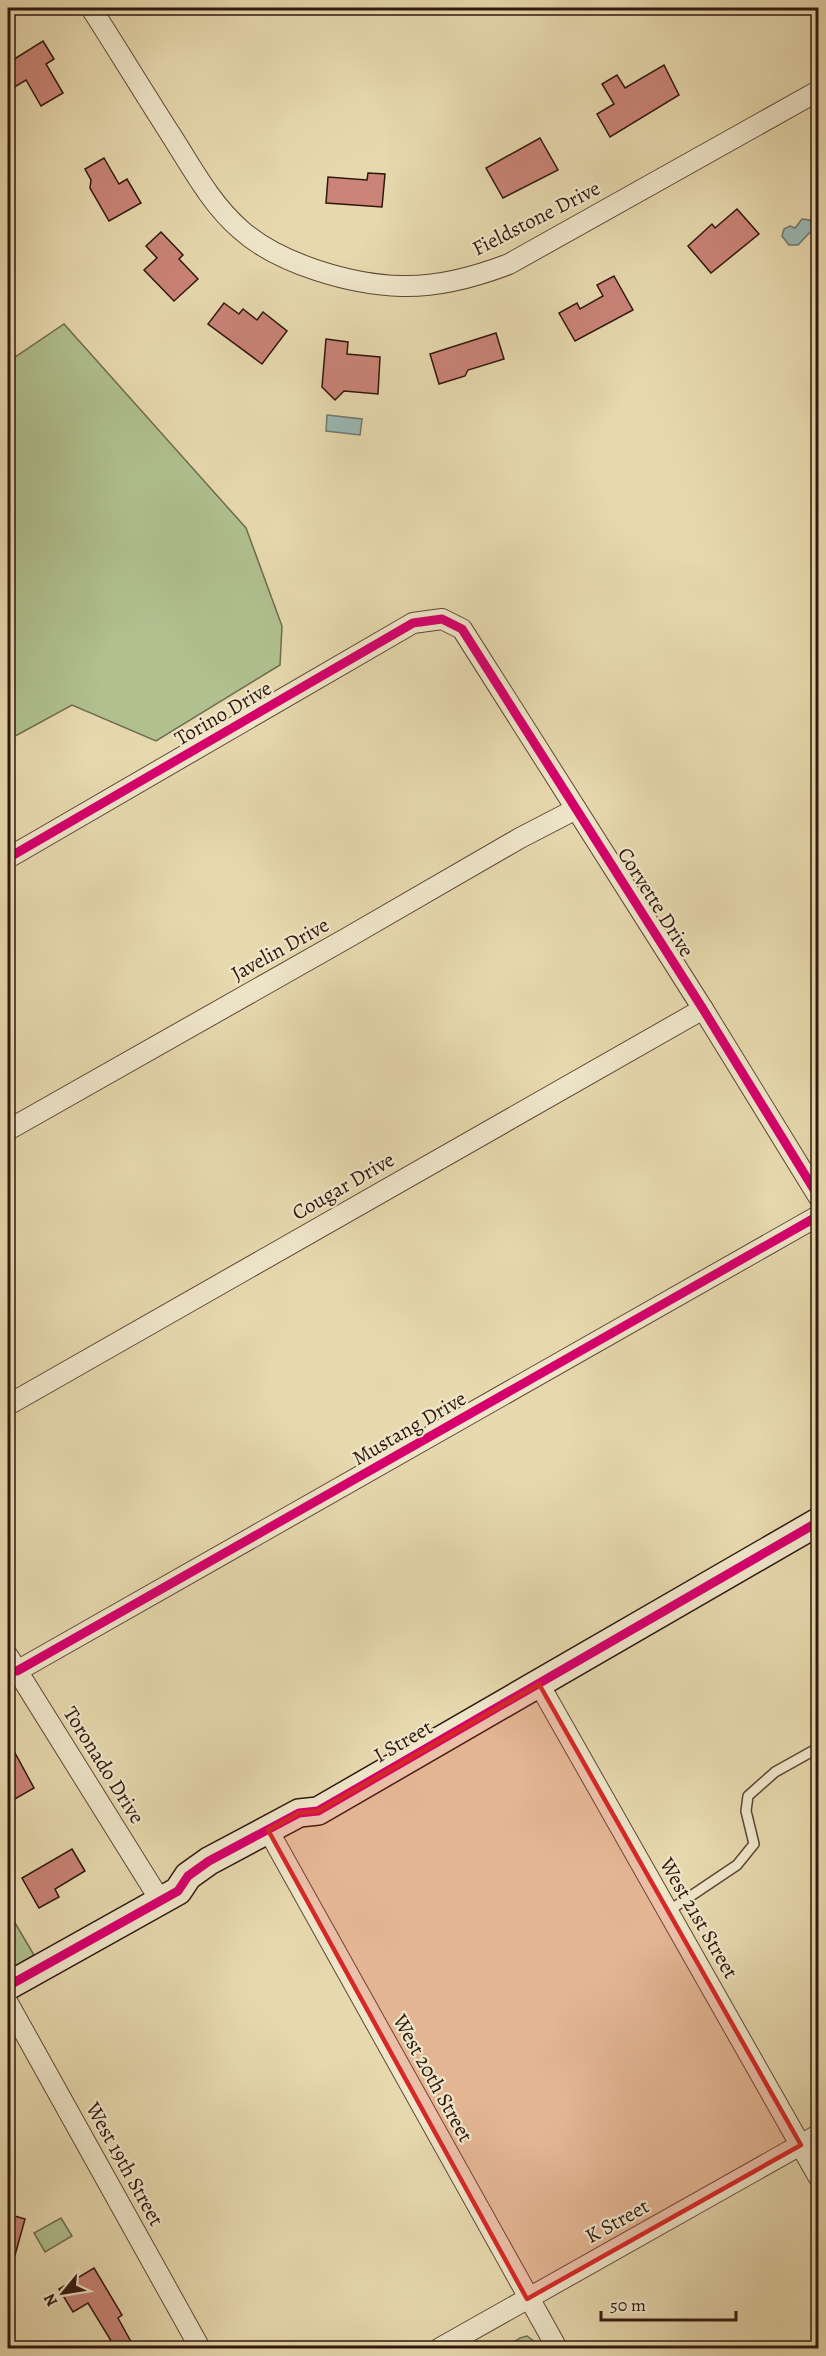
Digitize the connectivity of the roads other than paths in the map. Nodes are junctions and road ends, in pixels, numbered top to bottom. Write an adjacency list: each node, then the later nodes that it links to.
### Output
1 (91, 8): 2 (street, Fieldstone Drive)
2 (819, 91)
3 (462, 629): 4 (street, Corvette Drive); 5 (street, Torino Drive)
4 (576, 809): 6 (street, Corvette Drive); 7 (street, Javelin Drive)
5 (8, 858)
6 (703, 1009): 8 (street, Corvette Drive); 10 (street, Cougar Drive)
7 (8, 1130)
8 (819, 1196)
9 (819, 1216): 12 (street, Mustang Drive)
10 (8, 1405)
11 (816, 1528): 13 (street, I Street)
12 (12, 1664): 16 (street, Toronado Drive)
13 (539, 1684): 15 (street, I Street); 17 (street, West 21st Street)
14 (819, 1748): 17 (lane)
15 (268, 1830): 16 (street, I Street); 23 (street, West 20th Street)
16 (159, 1900): 18 (street, I Street)
17 (667, 1912): 21 (street, West 21st Street)
18 (8, 1986)
19 (8, 2002): 24 (street, West 19th Street)
20 (819, 2135): 21 (street, K Street)
21 (801, 2145): 22 (street, West 21st Street); 23 (street, K Street)
22 (819, 2176)
23 (528, 2299): 25 (street, K Street); 26 (street, West 20th Street)
24 (200, 2349)
25 (440, 2349)
26 (556, 2349)

